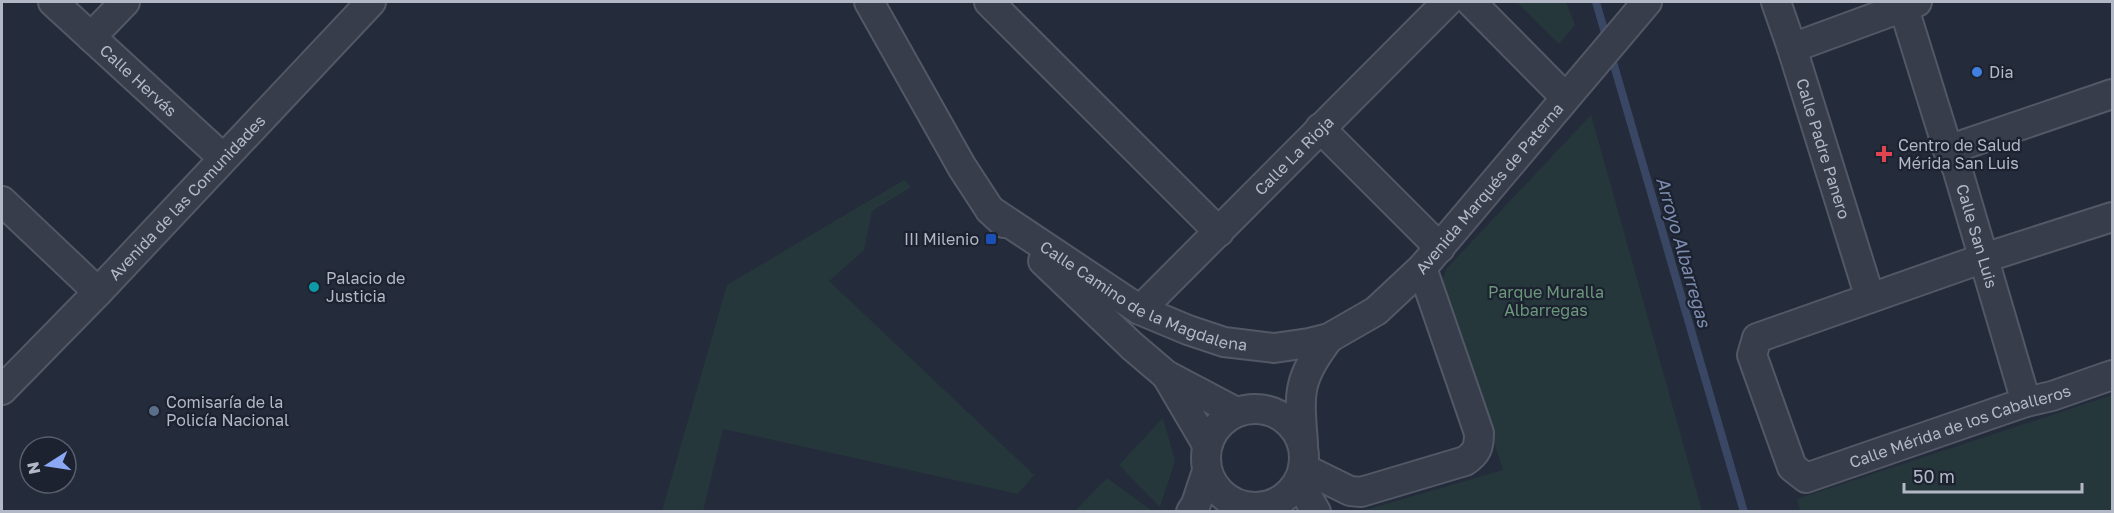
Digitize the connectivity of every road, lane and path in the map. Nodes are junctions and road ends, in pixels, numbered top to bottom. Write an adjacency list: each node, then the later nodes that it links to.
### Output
1 (53, 2): 11 (street, Calle Hervás)
2 (125, 2): 11 (street)
3 (370, 2): 17 (street, Avenida de las Comunidades)
4 (869, 2): 19 (street, Calle Camino de la Magdalena)
5 (989, 2): 21 (street)
6 (1447, 2): 15 (street, Calle La Rioja)
7 (1471, 2): 13 (street)
8 (1776, 2): 12 (street, Calle Padre Panero)
9 (1908, 3): 12 (street); 16 (street, Calle San Luis)
10 (1646, 4): 13 (street, Avenida Marqués de Paterna)
11 (91, 37): 17 (street, Calle Hervás)
12 (1792, 48): 25 (street, Calle Padre Panero)
13 (1568, 94): 22 (street, Avenida Marqués de Paterna)
14 (2112, 94): 16 (street)
15 (1320, 128): 21 (street, Calle La Rioja); 22 (street)
16 (1948, 150): 23 (street, Calle San Luis)
17 (223, 158): 24 (street, Avenida de las Comunidades)
18 (2, 201): 24 (street)
19 (990, 210): 26 (street, Calle Camino de la Magdalena); 28 (street, Calle Camino de la Magdalena)
20 (2112, 217): 23 (street)
21 (1218, 232): 26 (street, Calle La Rioja)
22 (1431, 258): 27 (street, Avenida Marqués de Paterna); 34 (street)
23 (1984, 258): 25 (street); 31 (street, Calle San Luis)
24 (98, 292): 30 (street, Avenida de las Comunidades)
25 (1870, 298): 31 (street, Calle Mérida de los Caballeros)
26 (1140, 310): 27 (street, Calle Camino de la Magdalena)
27 (1319, 341): 32 (street); 34 (street)
28 (1166, 375): 32 (street, Calle Camino de la Magdalena); 33 (street, Calle Camino de la Magdalena)
29 (2112, 375): 31 (street, Calle Mérida de los Caballeros)
30 (2, 390)
31 (2026, 402)
32 (1250, 411): 33 (street); 34 (street)
33 (1207, 457): 36 (street); 37 (street)
34 (1301, 465): 35 (street); 38 (street)
35 (1277, 508): 36 (street)
36 (1234, 509)
37 (1191, 512)
38 (1316, 512)

